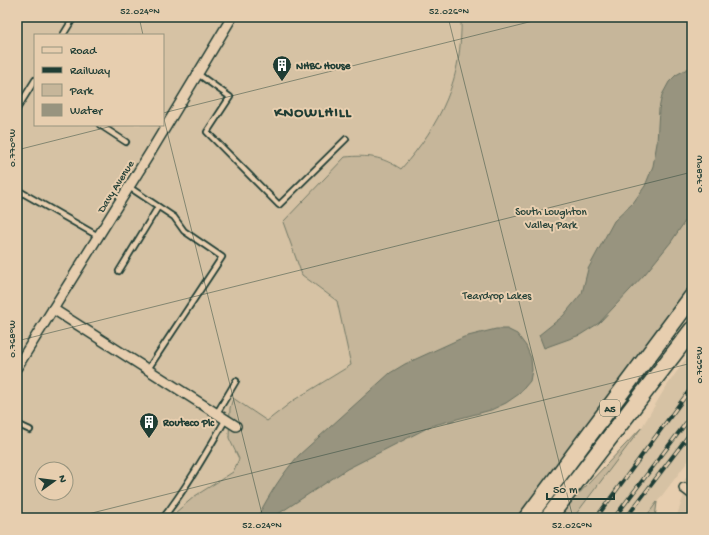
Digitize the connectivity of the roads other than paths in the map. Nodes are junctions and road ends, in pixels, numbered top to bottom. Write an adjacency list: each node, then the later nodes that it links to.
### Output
1 (74, 17): 3 (lane)
2 (232, 17): 4 (street, Davy Avenue)
3 (64, 34)
4 (198, 74): 8 (lane); 10 (street, Davy Avenue)
5 (34, 82): 6 (lane)
6 (17, 109)
7 (102, 126): 9 (lane)
8 (346, 139)
9 (126, 142)
10 (129, 188): 12 (lane); 13 (street, Davy Avenue)
11 (17, 199): 13 (lane)
12 (158, 207): 14 (lane); 19 (lane)
13 (98, 236): 16 (street, Davy Avenue)
14 (119, 270)
15 (692, 297): 29 (highway, A5)
16 (53, 309): 18 (street, Davy Avenue); 19 (street)
17 (692, 330): 30 (highway, A5)
18 (17, 367)
19 (148, 369): 21 (street)
20 (236, 381): 21 (lane)
21 (217, 414): 22 (street)
22 (226, 420): 24 (street); 28 (lane)
23 (17, 424): 25 (lane)
24 (236, 426)
25 (30, 430)
26 (684, 488): 27 (street)
27 (692, 494)
28 (163, 518)
29 (527, 518)
30 (548, 518)

